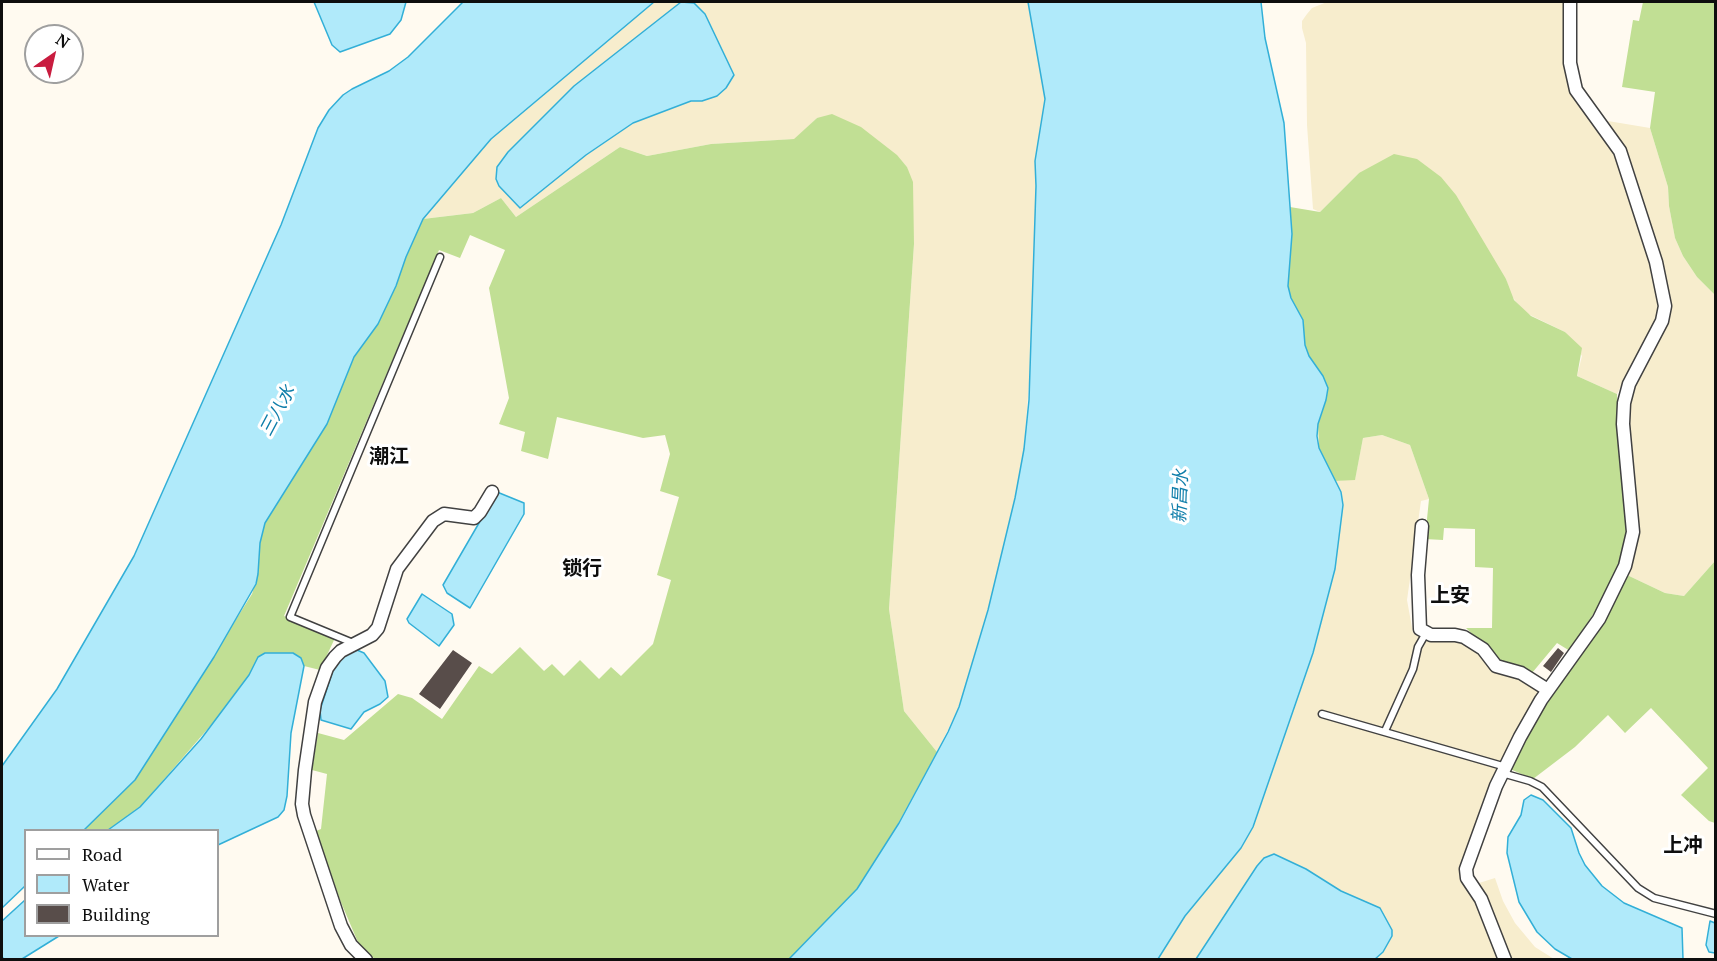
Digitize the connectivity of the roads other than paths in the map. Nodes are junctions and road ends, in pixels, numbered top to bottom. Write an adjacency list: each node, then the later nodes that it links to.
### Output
1 (1570, 2): 7 (street)
2 (440, 257): 6 (lane)
3 (492, 492): 6 (street)
4 (1422, 526): 5 (street)
5 (1426, 633): 7 (street); 9 (lane)
6 (355, 644): 12 (street)
7 (1548, 690): 10 (street)
8 (1322, 714): 9 (lane)
9 (1385, 731): 10 (lane)
10 (1504, 770): 11 (lane); 13 (street)
11 (1716, 914)
12 (366, 960)
13 (1505, 960)

